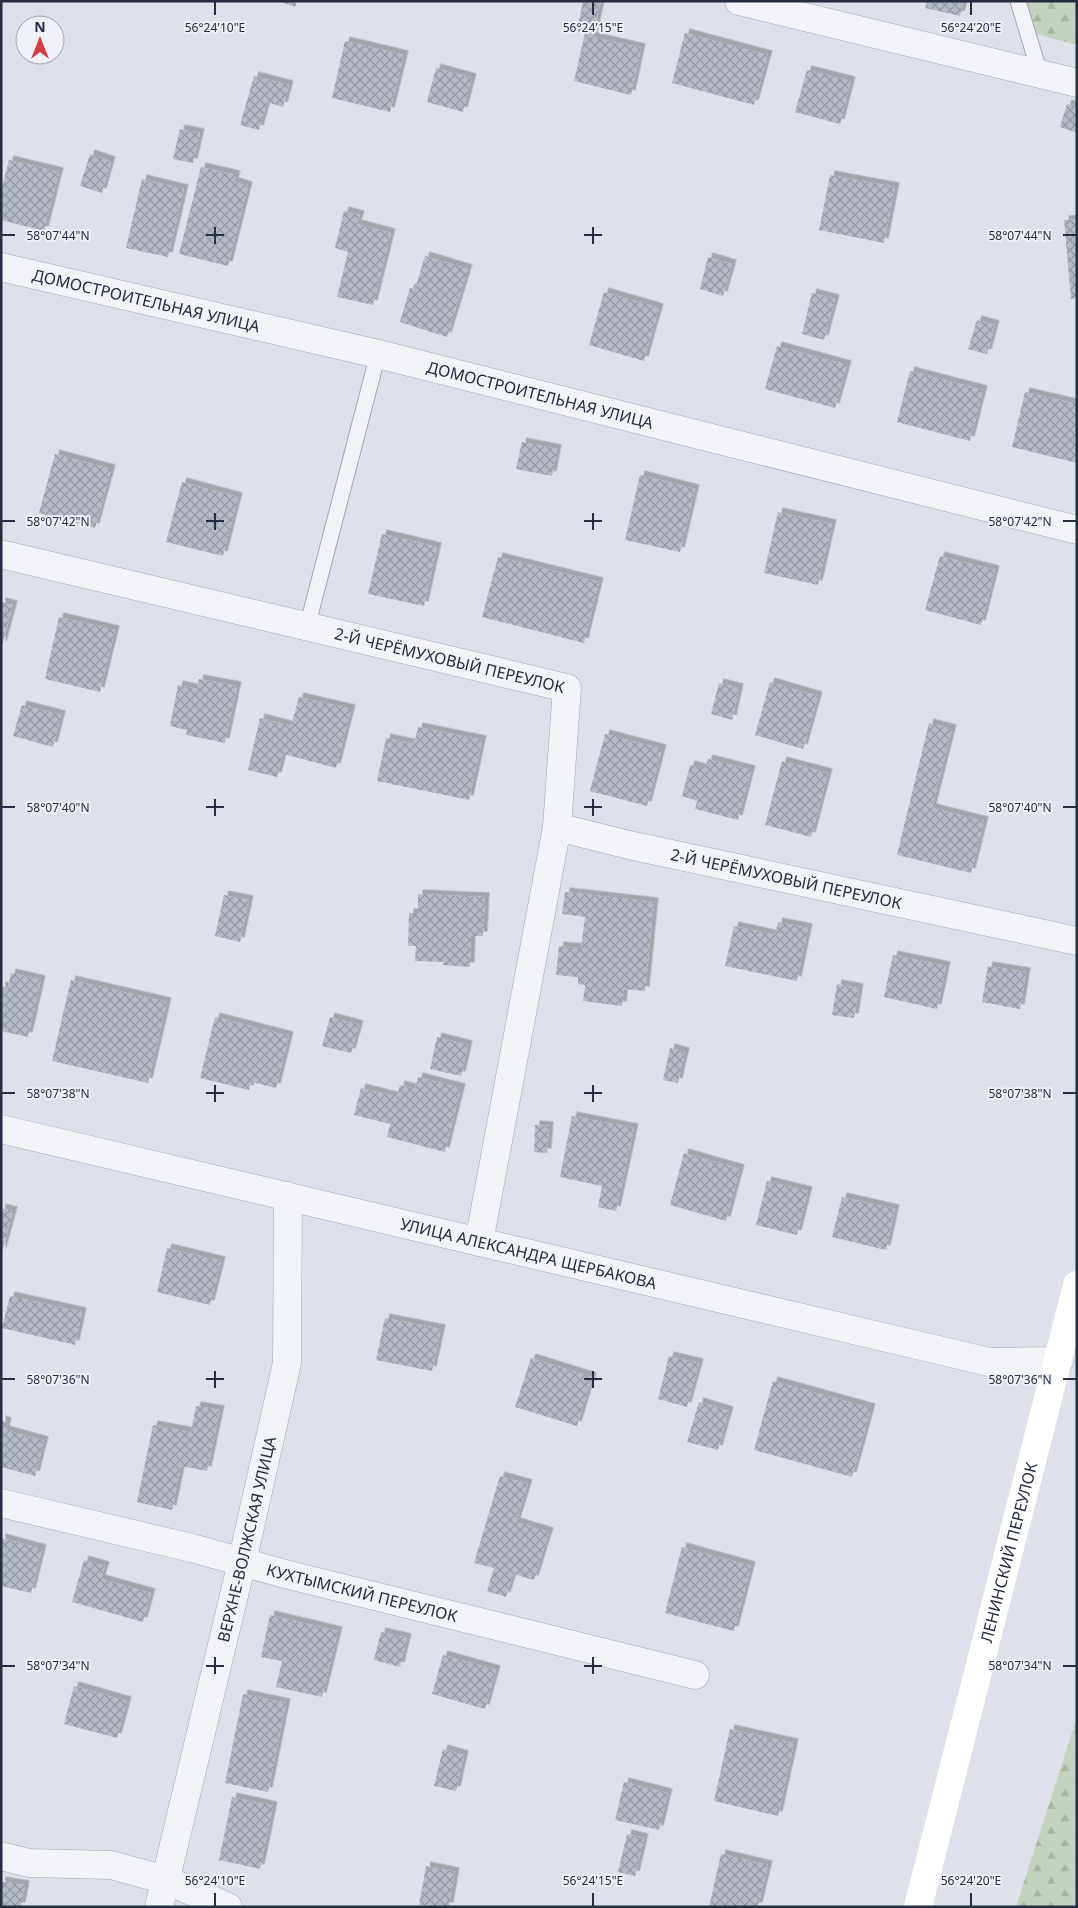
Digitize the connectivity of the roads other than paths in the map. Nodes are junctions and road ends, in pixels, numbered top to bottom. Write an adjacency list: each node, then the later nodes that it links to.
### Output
1 (739, 1): 3 (street)
2 (1018, 1): 3 (lane)
3 (1040, 74): 4 (street)
4 (1077, 83)
5 (1, 267): 6 (street, ДОМОСТРОИТЕЛЬНАЯ УЛИЦА)
6 (378, 354): 7 (street, ДОМОСТРОИТЕЛЬНАЯ УЛИЦА); 9 (lane)
7 (1077, 530)
8 (1, 554): 9 (street, 2-Й ЧЕРЁМУХОВЫЙ ПЕРЕУЛОК)
9 (307, 627): 10 (street, 2-Й ЧЕРЁМУХОВЫЙ ПЕРЕУЛОК)
10 (557, 827): 11 (street, 2-Й ЧЕРЁМУХОВЫЙ ПЕРЕУЛОК); 14 (street)
11 (1077, 941)
12 (1, 1129): 13 (street, УЛИЦА АЛЕКСАНДРА ЩЕРБАКОВА)
13 (288, 1196): 14 (street, УЛИЦА АЛЕКСАНДРА ЩЕРБАКОВА); 18 (street, ВЕРХНЕ-ВОЛЖСКАЯ УЛИЦА)
14 (478, 1242): 16 (street, УЛИЦА АЛЕКСАНДРА ЩЕРБАКОВА)
15 (1077, 1285): 16 (main road, ЛЕНИНСКИЙ ПЕРЕУЛОК)
16 (1068, 1360): 24 (main road, ЛЕНИНСКИЙ ПЕРЕУЛОК)
17 (1, 1503): 18 (street, КУХТЫМСКИЙ ПЕРЕУЛОК)
18 (242, 1562): 19 (street, КУХТЫМСКИЙ ПЕРЕУЛОК); 21 (street, ВЕРХНЕ-ВОЛЖСКАЯ УЛИЦА)
19 (695, 1675)
20 (1, 1856): 21 (street)
21 (166, 1880): 22 (street, ВЕРХНЕ-ВОЛЖСКАЯ УЛИЦА); 23 (street)
22 (159, 1907)
23 (228, 1907)
24 (918, 1907)

